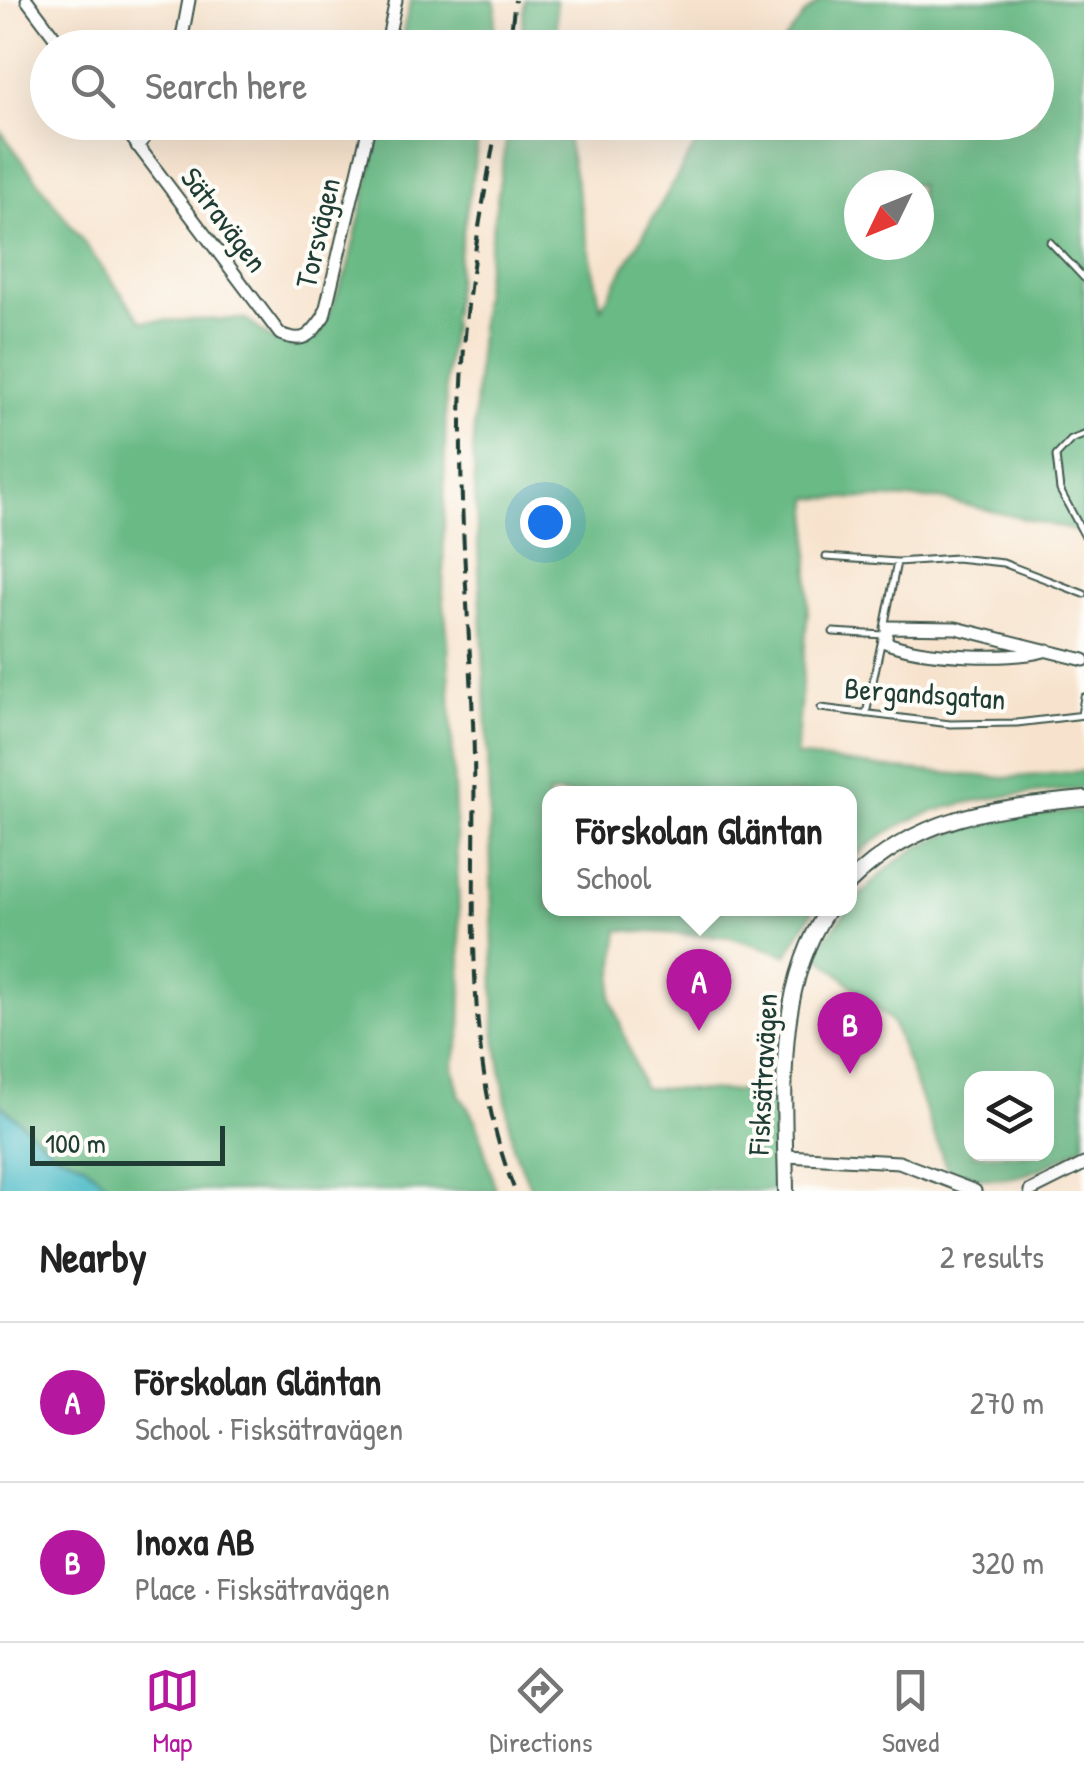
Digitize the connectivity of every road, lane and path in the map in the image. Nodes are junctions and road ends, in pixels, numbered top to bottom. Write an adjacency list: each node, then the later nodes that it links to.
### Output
1 (27, 0): 4 (street)
2 (189, 0): 5 (street)
3 (396, 0): 6 (street)
4 (50, 30)
5 (183, 30)
6 (390, 30)
7 (133, 140): 10 (street, Sätravägen)
8 (142, 140): 10 (street)
9 (366, 140): 13 (street, Torsvägen)
10 (137, 146): 13 (street, Sätravägen)
11 (1050, 242): 12 (lane)
12 (1084, 278)
13 (295, 340)
14 (1084, 435): 15 (lane)
15 (1084, 535)
16 (826, 558): 17 (lane)
17 (897, 562): 18 (lane); 20 (lane)
18 (1084, 594)
19 (832, 632): 20 (lane)
20 (884, 635): 21 (street); 21 (street); 25 (lane)
21 (1048, 650): 22 (street)
22 (1084, 660)
23 (1084, 698): 26 (lane)
24 (822, 708): 25 (lane, Bergandsgatan)
25 (866, 714): 26 (lane, Bergandsgatan)
26 (1082, 715)
27 (1084, 799): 28 (street)
28 (857, 875)
29 (825, 916): 30 (street, Fisksätravägen)
30 (786, 1156): 32 (street, Fisksätravägen); 33 (street)
31 (1084, 1164): 34 (street)
32 (786, 1191)
33 (976, 1191)
34 (1030, 1191)

